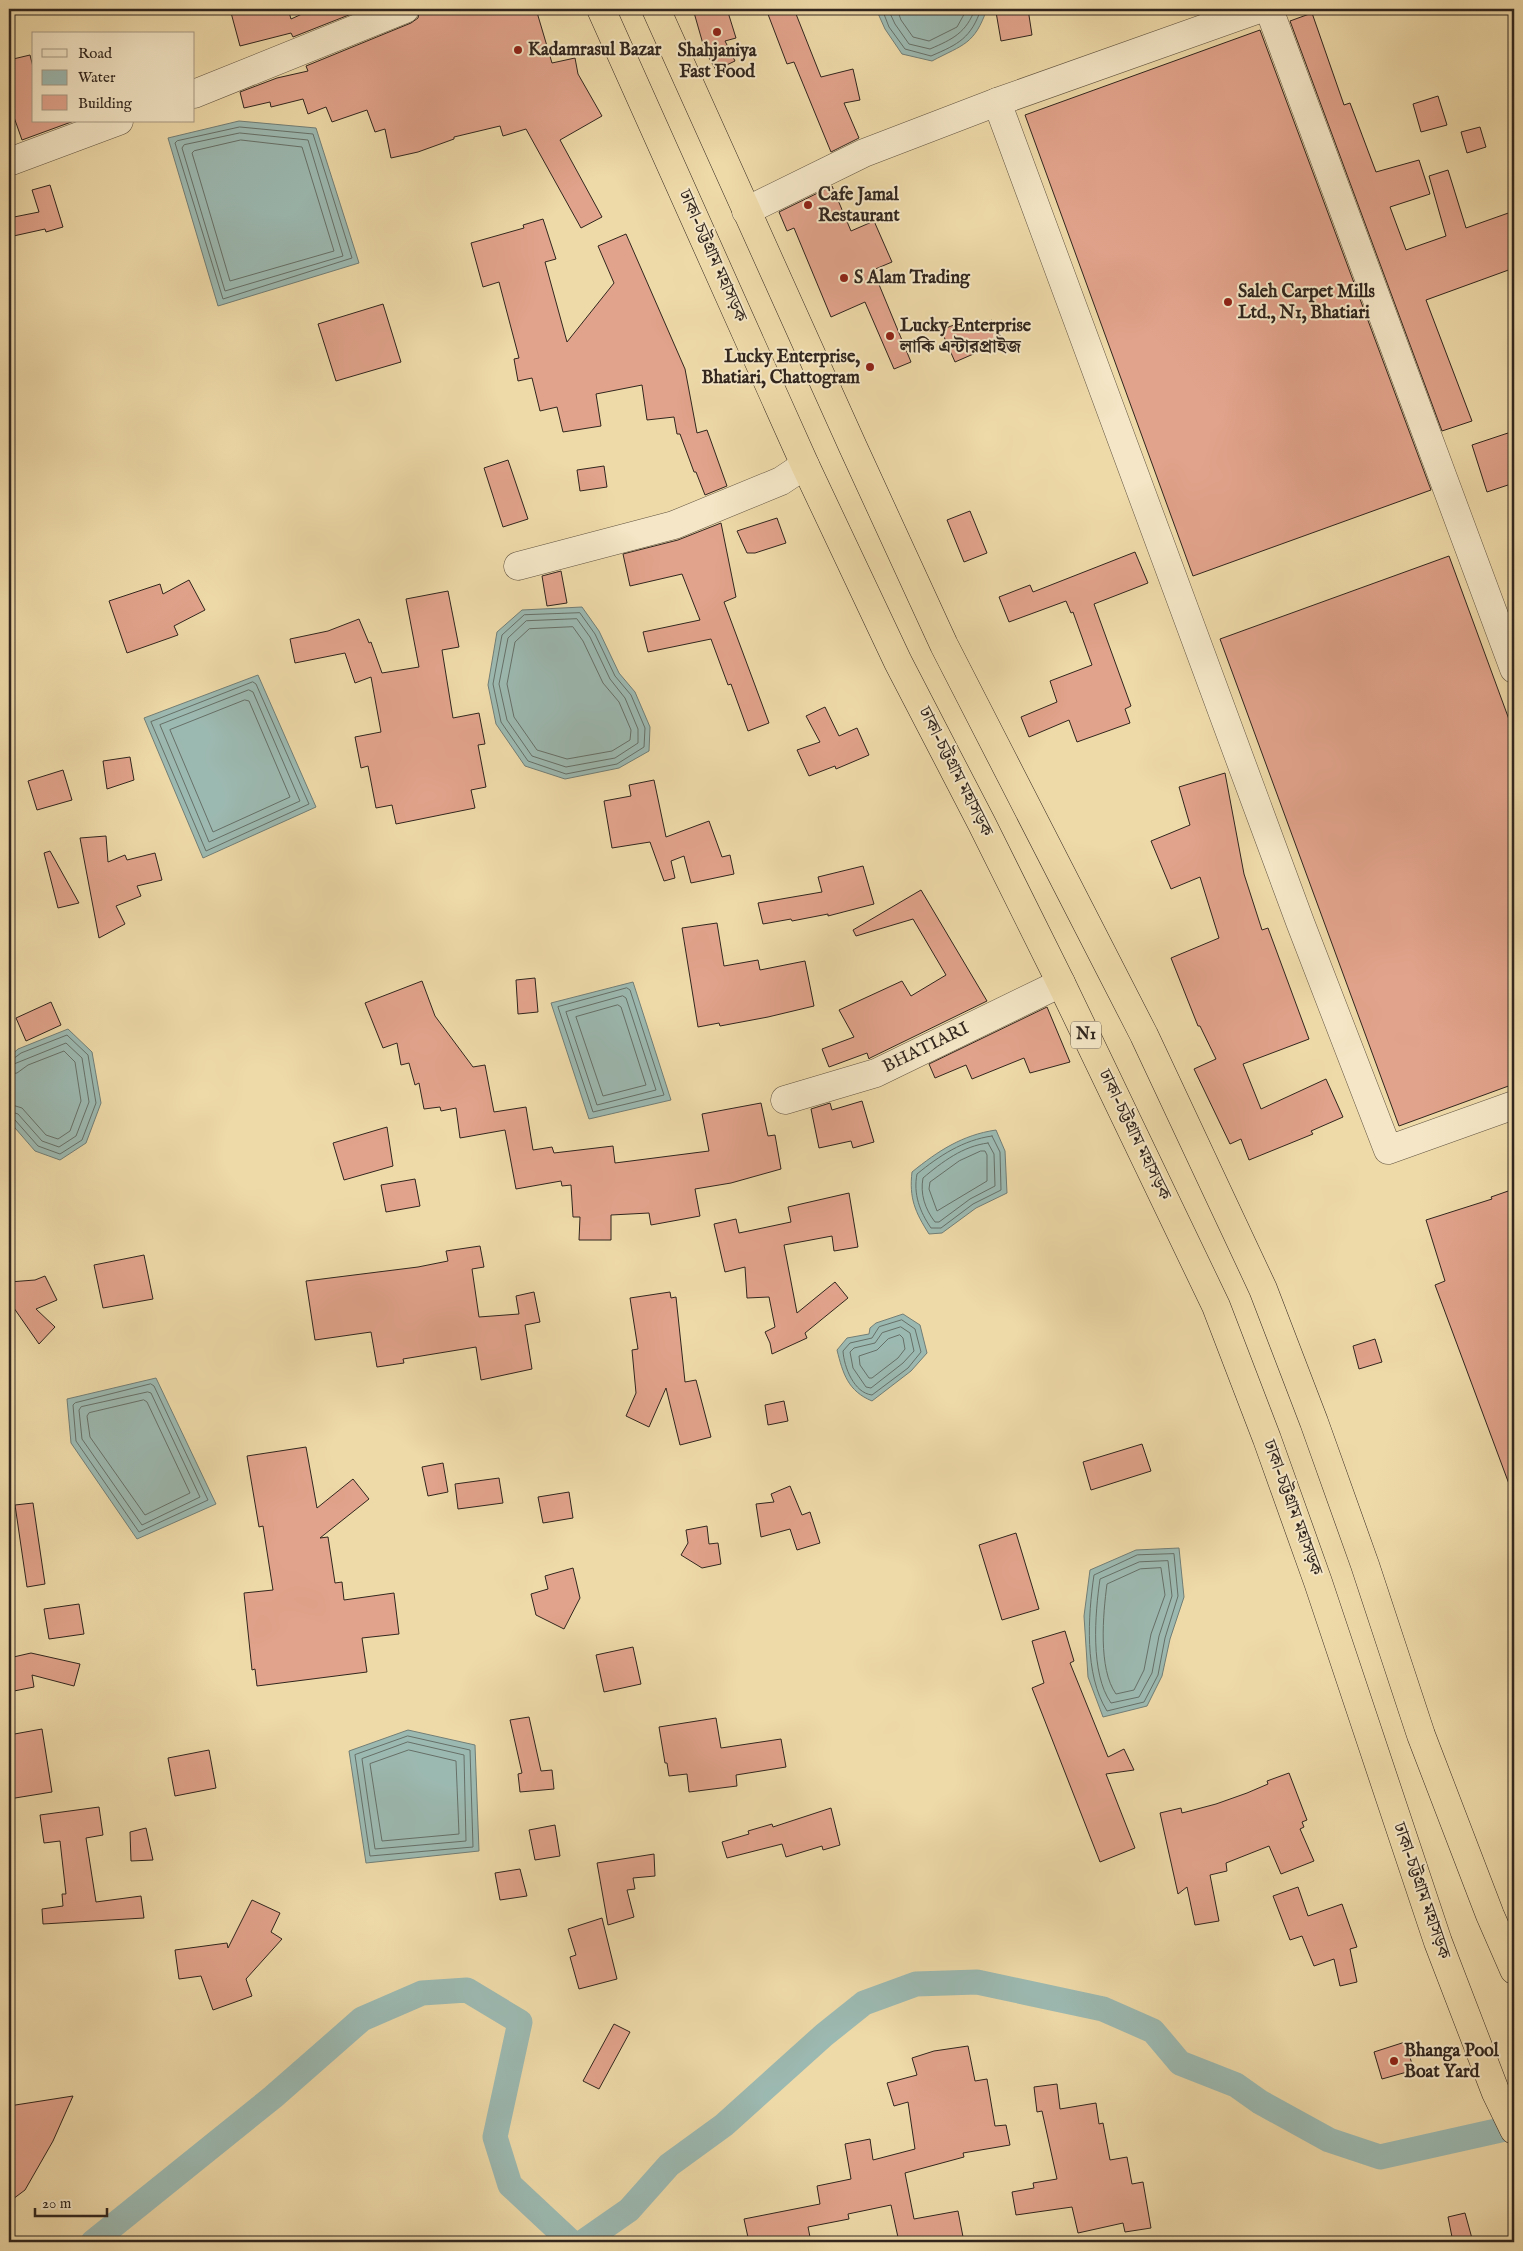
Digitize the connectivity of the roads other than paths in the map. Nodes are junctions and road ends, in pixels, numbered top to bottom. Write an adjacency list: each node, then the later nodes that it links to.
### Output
1 (406, 9): 6 (street)
2 (601, 9): 11 (highway, ঢাকা-চট্টগ্রাম মহাসড়ক / N1)
3 (656, 9): 10 (highway)
4 (1259, 9): 7 (street)
5 (1269, 9): 13 (street)
6 (195, 94)
7 (997, 102): 10 (street); 16 (street)
8 (116, 122): 9 (street)
9 (9, 162)
10 (746, 211): 17 (highway)
11 (806, 465): 12 (street); 14 (highway, ঢাকা-চট্টগ্রাম মহাসড়ক / N1)
12 (518, 566)
13 (1514, 669)
14 (1061, 983): 15 (street, BHATIARI); 18 (highway, ঢাকা-চট্টগ্রাম মহাসড়ক / N1)
15 (785, 1100)
16 (1514, 1105)
17 (1514, 1970)
18 (1514, 2130)

